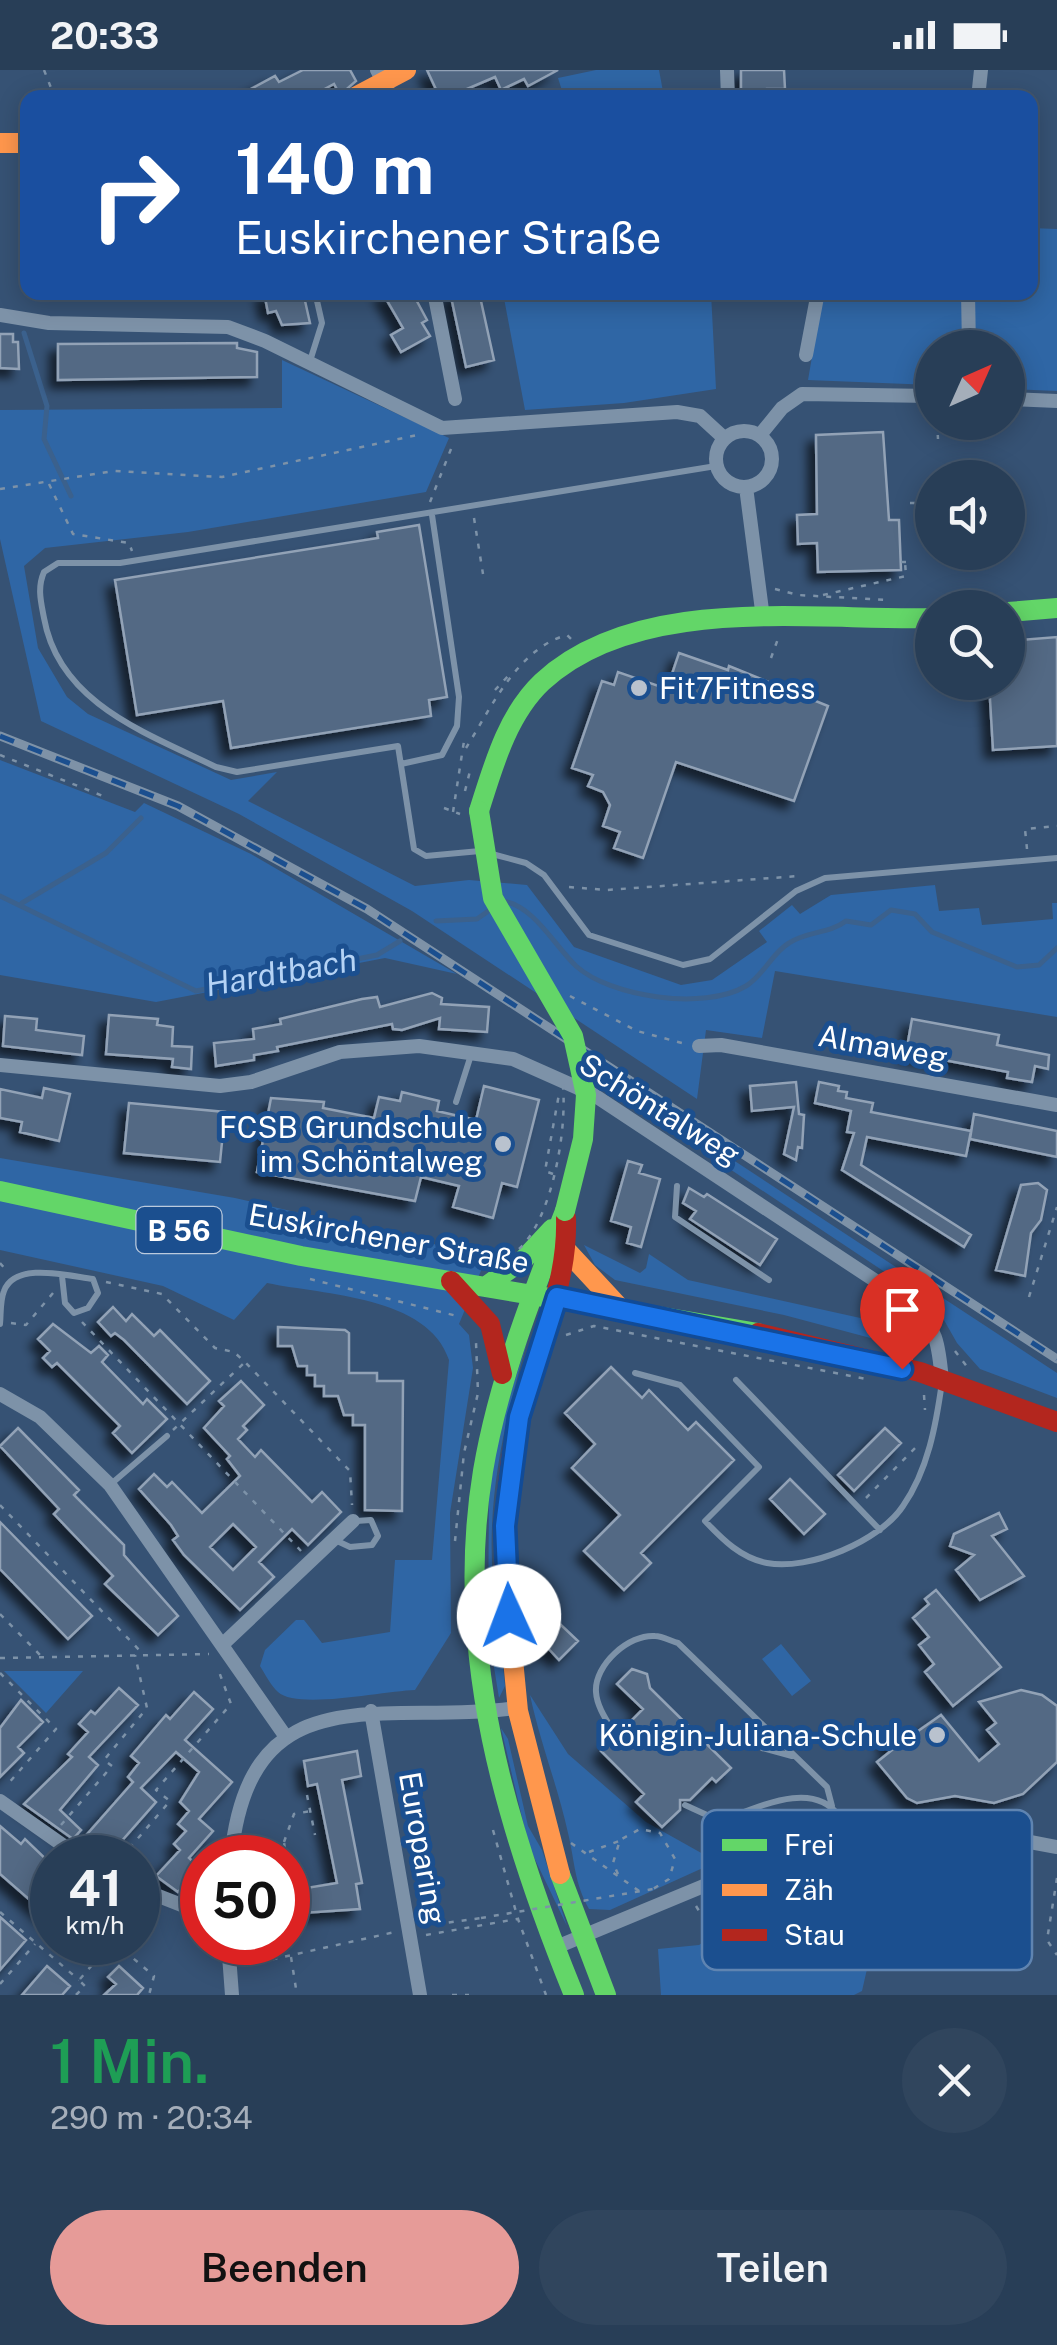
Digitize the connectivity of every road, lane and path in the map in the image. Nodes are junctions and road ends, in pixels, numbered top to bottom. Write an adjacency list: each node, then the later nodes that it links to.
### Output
1 (406, 70): 2 (main road)
2 (384, 83)
3 (317, 300): 10 (lane)
4 (436, 300): 12 (street)
5 (816, 300): 9 (street)
6 (968, 300): 8 (street)
7 (0, 315): 10 (street)
8 (969, 330)
9 (806, 356)
10 (309, 362): 15 (street)
11 (915, 396): 16 (street)
12 (455, 399)
13 (1025, 399): 14 (street)
14 (1057, 401)
15 (442, 428): 17 (street); 20 (path)
16 (760, 436): 17 (street); 21 (street)
17 (724, 438): 19 (street)
18 (453, 443): 23 (path)
19 (716, 466): 21 (street); 26 (lane)
20 (48, 483): 22 (path); 28 (path)
21 (746, 487): 34 (street)
22 (0, 489)
23 (431, 499)
24 (910, 503): 25 (path)
25 (915, 503)
26 (472, 507): 27 (lane); 30 (path)
27 (432, 515): 41 (lane); 41 (lane)
28 (129, 543)
29 (913, 562): 31 (path)
30 (483, 574)
31 (822, 596)
32 (1057, 608): 33 (main road)
33 (1025, 611)
34 (763, 618): 35 (main road); 44 (main road)
35 (915, 618)
36 (572, 640): 37 (path)
37 (513, 674): 38 (path); 39 (path)
38 (495, 690)
39 (466, 748)
40 (0, 755): 42 (path)
41 (402, 764): 48 (lane)
42 (108, 798)
43 (444, 808): 44 (path)
44 (470, 813): 61 (main road, bridge)
45 (1057, 826): 47 (path)
46 (1057, 858): 47 (lane)
47 (1028, 860): 48 (lane)
48 (825, 878): 49 (path)
49 (562, 887)
50 (570, 996): 51 (path)
51 (698, 1046): 56 (street, Almaweg)
52 (471, 1054): 53 (street, Schöntalweg); 54 (street, Schöntalweg); 55 (lane)
53 (0, 1065)
54 (562, 1076): 57 (path, bridge); 57 (path); 73 (street, Schöntalweg)
55 (456, 1102)
56 (1057, 1105)
57 (553, 1174): 62 (path, bridge)
58 (677, 1186): 66 (lane)
59 (0, 1191): 67 (main road, Euskirchener Straße / B 56)
60 (1057, 1207): 72 (path)
61 (566, 1211): 62 (main road); 63 (main road)
62 (529, 1258): 68 (main road); 70 (main road)
63 (566, 1263): 71 (main road); 74 (main road)
64 (62, 1276): 65 (lane); 69 (lane); 76 (lane)
65 (93, 1279): 75 (lane); 78 (path)
66 (769, 1280)
67 (451, 1281): 68 (main road, Euskirchener Straße / B 56); 82 (main road)
68 (485, 1287): 70 (main road, Euskirchener Straße / B 56)
69 (64, 1292): 75 (lane); 76 (path)
70 (533, 1293): 71 (main road, Euskirchener Straße / B 56); 82 (main road)
71 (557, 1297): 74 (main road, Euskirchener Straße / B 56); 77 (main road)
72 (1029, 1298)
73 (909, 1303): 79 (street); 84 (street, Schöntalweg)
74 (620, 1308): 79 (main road, Euskirchener Straße / B 56)
75 (74, 1314): 88 (path)
76 (0, 1322)
77 (546, 1330): 81 (path); 105 (main road)
78 (245, 1362): 88 (path); 94 (path)
79 (902, 1369): 84 (main road, Euskirchener Straße / B 56)
80 (635, 1373): 95 (lane)
81 (866, 1379)
82 (503, 1380): 107 (main road)
83 (736, 1380): 93 (lane)
84 (941, 1390): 85 (path); 87 (main road, Euskirchener Straße / B 56); 95 (lane)
85 (911, 1391)
86 (0, 1394): 91 (street)
87 (1057, 1422)
88 (179, 1424): 89 (path); 97 (path)
89 (166, 1436): 91 (lane)
90 (919, 1444): 93 (path)
91 (110, 1485): 99 (street)
92 (0, 1505): 101 (path)
93 (858, 1506): 95 (lane)
94 (354, 1521): 96 (street); 96 (lane)
95 (880, 1530)
96 (334, 1539): 97 (street)
97 (312, 1562): 99 (street)
98 (0, 1614): 102 (path)
99 (217, 1649): 101 (path); 109 (street); 124 (path)
100 (135, 1655): 101 (path); 102 (path); 123 (path)
101 (144, 1655)
102 (42, 1656): 103 (path)
103 (0, 1658)
104 (0, 1672): 112 (path)
105 (516, 1708): 107 (street); 142 (main road)
106 (371, 1711): 107 (street); 109 (street); 140 (street, Europaring)
107 (484, 1712): 143 (main road)
108 (616, 1736): 111 (lane)
109 (286, 1737): 125 (street)
110 (762, 1748): 111 (lane)
111 (793, 1756): 116 (lane)
112 (0, 1793)
113 (306, 1795): 119 (path)
114 (0, 1801): 122 (street)
115 (685, 1805): 120 (lane)
116 (832, 1806): 117 (lane); 118 (lane)
117 (753, 1810)
118 (835, 1810)
119 (310, 1811): 121 (path); 126 (path)
120 (702, 1813)
121 (315, 1834)
122 (46, 1835)
123 (53, 1835)
124 (141, 1835)
125 (236, 1835)
126 (286, 1835)
127 (620, 1840): 131 (path); 132 (path); 140 (path, bridge)
128 (570, 1842): 131 (path)
129 (1032, 1842): 130 (street)
130 (1057, 1846)
131 (586, 1853): 132 (path)
132 (618, 1874): 136 (path)
133 (1057, 1878): 146 (path)
134 (702, 1889): 135 (street)
135 (689, 1895): 136 (street); 138 (path)
136 (659, 1906): 142 (street)
137 (0, 1912): 141 (path)
138 (702, 1916)
139 (518, 1919): 140 (path)
140 (409, 1933): 145 (path); 160 (street, Europaring)
141 (30, 1938)
142 (581, 1938): 143 (street); 164 (main road)
143 (554, 1948): 163 (main road)
144 (30, 1950): 155 (path)
145 (310, 1952)
146 (1057, 1955)
147 (62, 1965): 154 (path)
148 (92, 1965): 154 (path)
149 (141, 1965): 157 (path)
150 (230, 1965): 158 (street)
151 (250, 1965): 153 (path)
152 (293, 1965): 159 (path)
153 (236, 1968)
154 (79, 1980): 156 (path)
155 (0, 1984)
156 (76, 1995)
157 (149, 1995)
158 (232, 1995)
159 (298, 1995)
160 (420, 1995)
161 (452, 1995): 162 (path)
162 (469, 1995)
163 (574, 1995)
164 (606, 1995)

